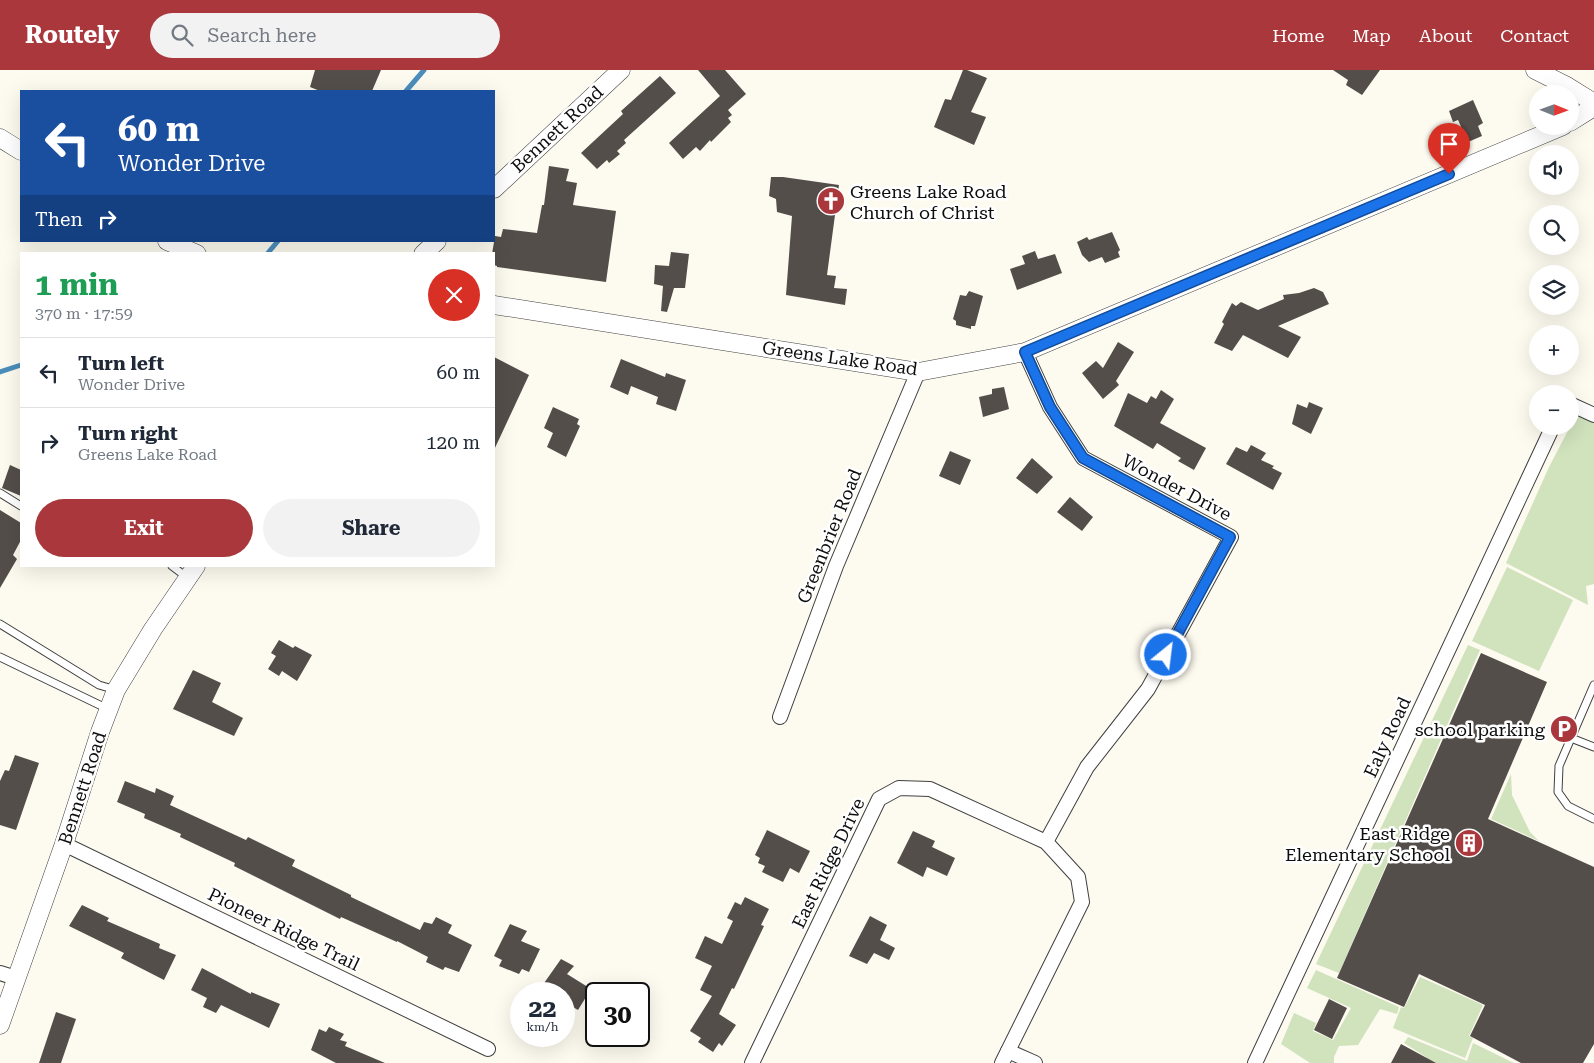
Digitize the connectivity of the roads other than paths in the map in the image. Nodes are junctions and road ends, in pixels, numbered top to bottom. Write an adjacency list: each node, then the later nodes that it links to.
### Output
1 (621, 70): 8 (street, Bennett Road)
2 (1534, 70): 3 (street)
3 (1594, 105): 4 (street)
4 (1579, 116)
5 (1542, 135): 14 (street, Greens Lake Road)
6 (0, 138): 7 (street)
7 (20, 150)
8 (495, 188)
9 (169, 242): 11 (street)
10 (436, 242): 12 (street)
11 (192, 252)
12 (425, 252)
13 (495, 305): 15 (street, Greens Lake Road)
14 (1025, 352): 15 (street, Greens Lake Road); 32 (street, Wonder Drive)
15 (918, 372): 28 (street, Greenbrier Road)
16 (1579, 408): 17 (street)
17 (1594, 414)
18 (1549, 435): 40 (street, Ealy Road)
19 (0, 493): 20 (lane)
20 (20, 505)
21 (175, 567): 22 (lane)
22 (192, 572): 25 (street, Bennett Road)
23 (0, 624): 25 (lane)
24 (0, 657): 27 (lane)
25 (116, 690): 27 (street, Bennett Road)
26 (1593, 690): 29 (lane)
27 (108, 709): 33 (street, Bennett Road)
28 (780, 718)
29 (1571, 738): 30 (lane); 31 (lane)
30 (1594, 747)
31 (1594, 819)
32 (1046, 842): 37 (street, East Ridge Drive); 38 (street, East Ridge Drive)
33 (64, 844): 34 (street, Bennett Road); 36 (street, Pioneer Ridge Trail)
34 (8, 976): 35 (street, Bennett Road)
35 (0, 1025)
36 (488, 1049)
37 (1005, 1057): 39 (street)
38 (752, 1063)
39 (1035, 1063)
40 (1255, 1063)

